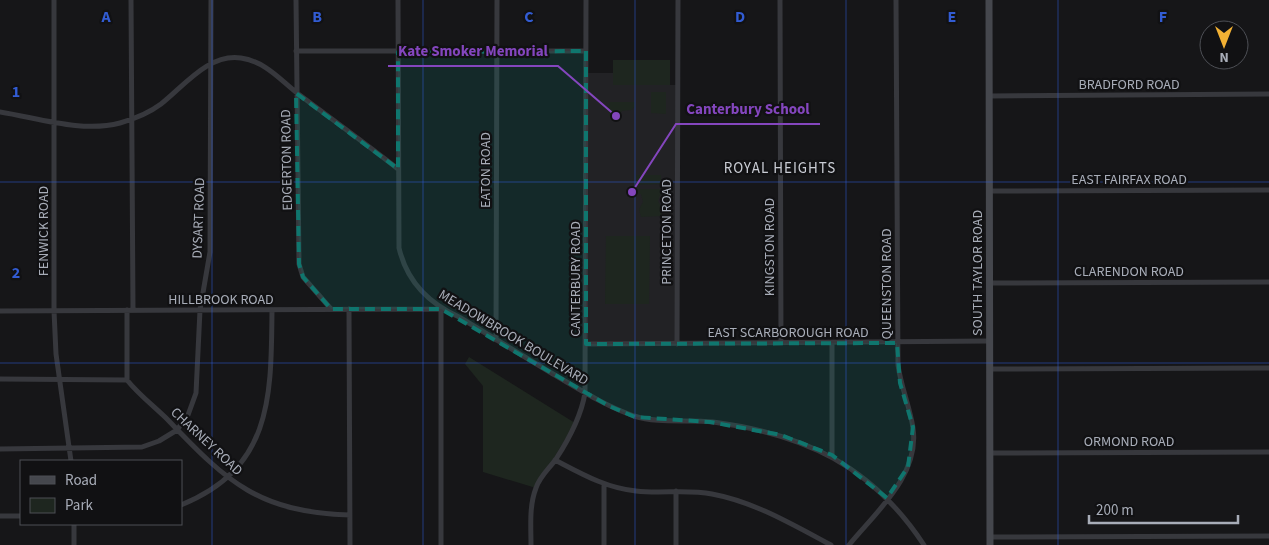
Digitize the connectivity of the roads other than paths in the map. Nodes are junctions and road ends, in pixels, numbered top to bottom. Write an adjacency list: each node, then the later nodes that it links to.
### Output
1 (54, 0): 22 (street, FENWICK ROAD)
2 (131, 0): 21 (street)
3 (211, 0): 16 (street, DYSART ROAD)
4 (296, 0): 12 (street, EDGERTON ROAD)
5 (398, 0): 15 (street, MEADOWBROOK BOULEVARD)
6 (497, 0): 13 (street, EATON ROAD)
7 (586, 0): 14 (street, CANTERBURY ROAD)
8 (678, 0): 42 (street, PRINCETON ROAD)
9 (780, 0): 39 (street, KINGSTON ROAD)
10 (896, 0): 38 (street, QUEENSTON ROAD)
11 (989, 0): 19 (main road, SOUTH TAYLOR ROAD)
12 (296, 51): 15 (street); 17 (street, EDGERTON ROAD)
13 (497, 51): 14 (street); 15 (street); 36 (street, EATON ROAD)
14 (586, 51): 41 (street, CANTERBURY ROAD)
15 (398, 52): 23 (street, MEADOWBROOK BOULEVARD)
16 (211, 64): 17 (street); 21 (street); 32 (street, DYSART ROAD)
17 (296, 93): 23 (street); 28 (street, EDGERTON ROAD)
18 (1269, 94): 19 (street, BRADFORD ROAD)
19 (989, 96): 25 (main road, SOUTH TAYLOR ROAD)
20 (0, 112): 22 (street)
21 (131, 119): 22 (street); 31 (street)
22 (55, 122): 34 (street, FENWICK ROAD)
23 (398, 169): 30 (street, MEADOWBROOK BOULEVARD)
24 (1269, 190): 25 (street, EAST FAIRFAX ROAD)
25 (989, 191): 27 (main road, SOUTH TAYLOR ROAD)
26 (1269, 282): 27 (street, CLARENDON ROAD)
27 (990, 283): 37 (main road, SOUTH TAYLOR ROAD)
28 (331, 309): 29 (street, HILLBROOK ROAD); 35 (street, HILLBROOK ROAD)
29 (349, 309): 30 (street, HILLBROOK ROAD); 62 (street)
30 (441, 309): 36 (street, MEADOWBROOK BOULEVARD); 70 (street)
31 (130, 310): 32 (street, HILLBROOK ROAD); 34 (street, HILLBROOK ROAD); 47 (street)
32 (200, 310): 35 (street, HILLBROOK ROAD); 49 (street, DYSART ROAD)
33 (0, 311): 34 (street, HILLBROOK ROAD)
34 (54, 311): 46 (street, FENWICK ROAD)
35 (272, 311): 57 (street)
36 (496, 340): 48 (street, MEADOWBROOK BOULEVARD)
37 (990, 341): 38 (street, EAST SCARBOROUGH ROAD); 44 (main road, SOUTH TAYLOR ROAD)
38 (897, 342): 40 (street, EAST SCARBOROUGH ROAD); 60 (street, QUEENSTON ROAD)
39 (781, 343): 40 (street, EAST SCARBOROUGH ROAD); 42 (street, EAST SCARBOROUGH ROAD)
40 (832, 343): 54 (street)
41 (586, 344): 42 (street, EAST SCARBOROUGH ROAD); 48 (street, CANTERBURY ROAD)
42 (677, 344)
43 (1269, 368): 44 (street)
44 (990, 369): 53 (main road, SOUTH TAYLOR ROAD)
45 (0, 379): 46 (street)
46 (59, 380): 47 (street); 50 (street, FENWICK ROAD)
47 (127, 380): 49 (street, CHARNEY ROAD)
48 (585, 393): 54 (street, MEADOWBROOK BOULEVARD); 56 (street, CANTERBURY ROAD)
49 (177, 430): 50 (street); 57 (street, CHARNEY ROAD)
50 (70, 448): 51 (street); 55 (street, FENWICK ROAD)
51 (0, 449)
52 (1269, 452): 53 (street, ORMOND ROAD)
53 (990, 453): 66 (main road, SOUTH TAYLOR ROAD)
54 (832, 455): 60 (street, MEADOWBROOK BOULEVARD)
55 (71, 460)
56 (555, 460): 58 (street); 71 (street, CANTERBURY ROAD)
57 (227, 478): 61 (street); 62 (street, CHARNEY ROAD)
58 (604, 485): 59 (street); 72 (street)
59 (676, 491): 73 (street); 74 (street)
60 (887, 498): 75 (street, QUEENSTON ROAD); 76 (street, MEADOWBROOK BOULEVARD)
61 (182, 505)
62 (350, 515): 69 (street)
63 (0, 516): 64 (street)
64 (20, 516)
65 (74, 525): 68 (street)
66 (990, 536): 67 (street); 77 (main road, SOUTH TAYLOR ROAD)
67 (1269, 536)
68 (74, 545)
69 (350, 545)
70 (441, 545)
71 (531, 545)
72 (604, 545)
73 (676, 545)
74 (831, 545)
75 (849, 545)
76 (924, 545)
77 (990, 545)

